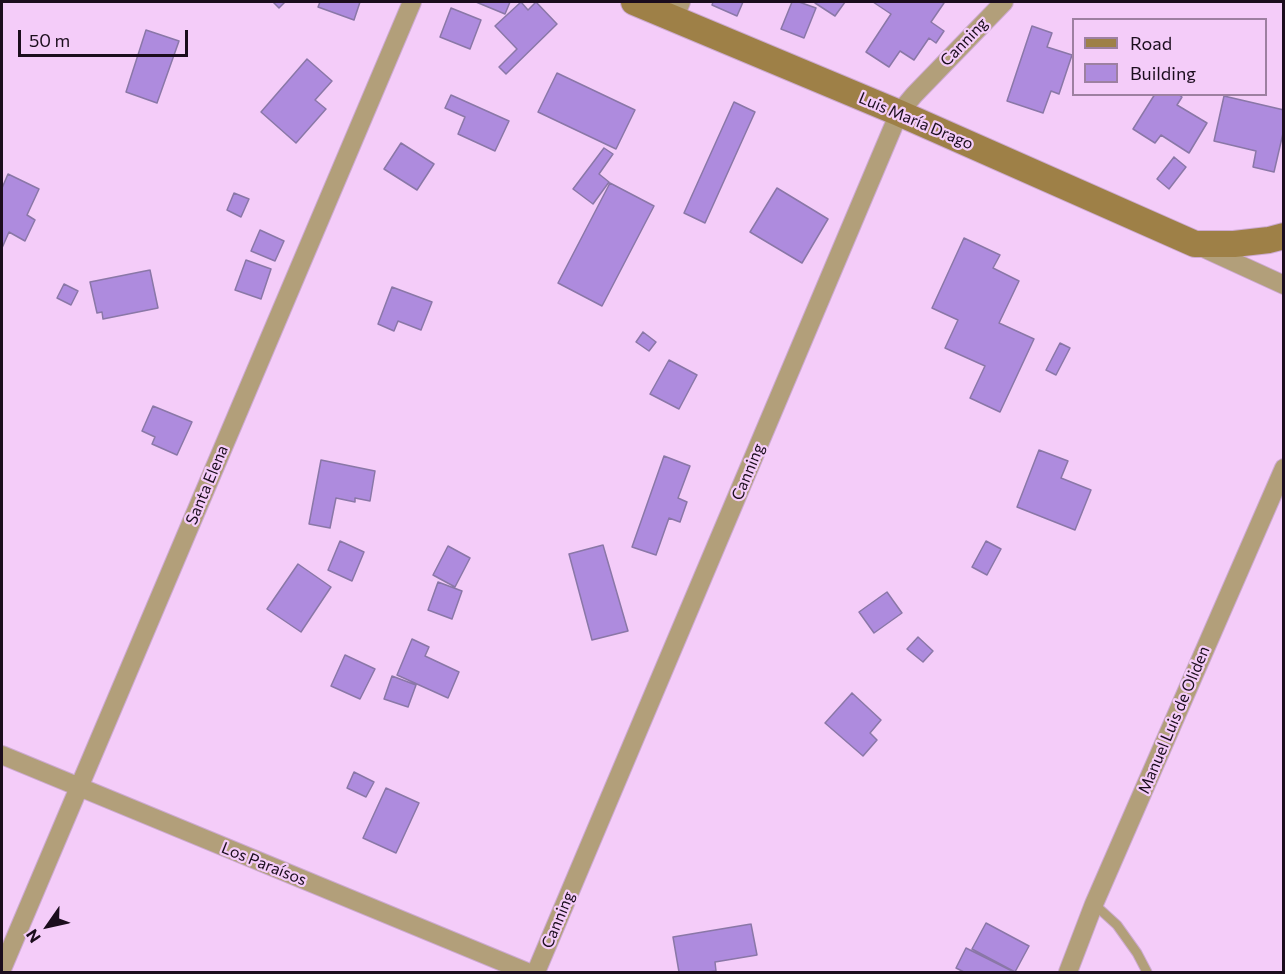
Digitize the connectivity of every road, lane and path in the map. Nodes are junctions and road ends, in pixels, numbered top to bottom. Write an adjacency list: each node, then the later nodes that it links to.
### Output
1 (412, 2): 11 (street, Santa Elena)
2 (634, 2): 4 (main road, Luis María Drago)
3 (1004, 2): 5 (street, Canning)
4 (678, 10): 5 (main road, Luis María Drago)
5 (899, 113): 7 (main road, Luis María Drago); 15 (street, Canning)
6 (1284, 236): 7 (main road)
7 (1195, 244): 8 (street)
8 (1284, 285)
9 (1284, 468): 12 (street, Manuel Luis de Oliden)
10 (2, 755): 11 (street, Los Paraísos)
11 (79, 788): 13 (street, Santa Elena); 14 (street, Los Paraísos)
12 (1094, 904): 16 (street, Manuel Luis de Oliden); 17 (lane)
13 (2, 969)
14 (527, 972)
15 (536, 972)
16 (1068, 972)
17 (1147, 972)

